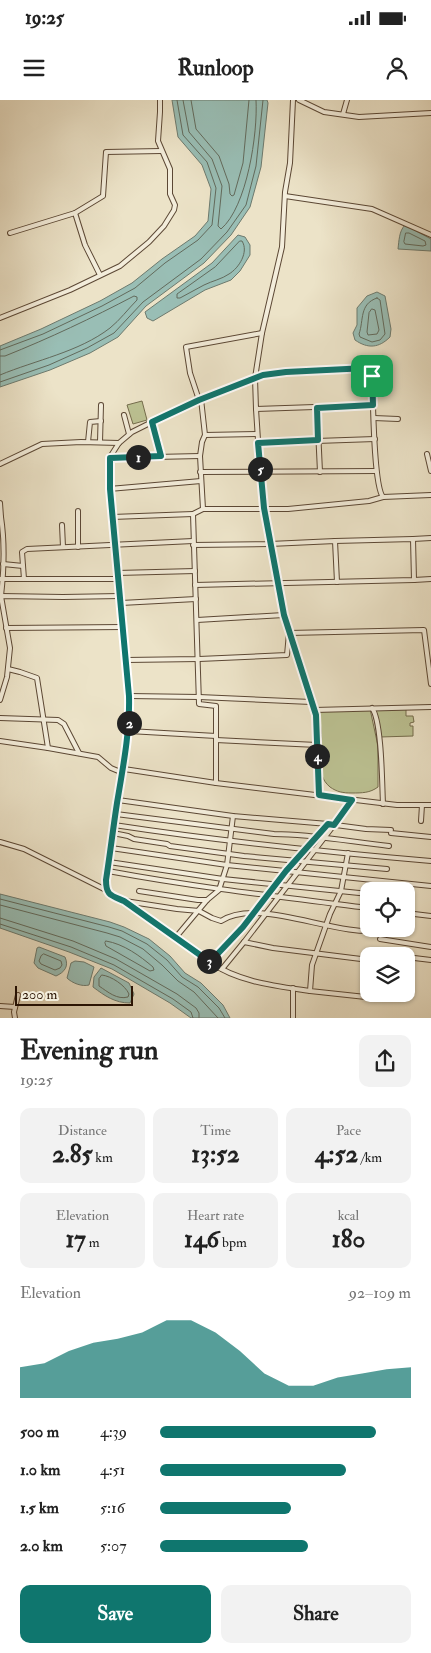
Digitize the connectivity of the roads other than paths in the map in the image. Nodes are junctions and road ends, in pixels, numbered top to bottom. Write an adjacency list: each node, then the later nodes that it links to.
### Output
1 (160, 100): 7 (street)
2 (293, 100): 8 (street)
3 (300, 100): 6 (street)
4 (347, 100): 6 (street)
5 (431, 113): 6 (street)
6 (343, 114)
7 (161, 151): 9 (street); 12 (street)
8 (285, 196): 11 (street); 14 (street)
9 (75, 213): 10 (street); 12 (street)
10 (10, 233)
11 (431, 235)
12 (100, 275): 13 (street)
13 (0, 318)
14 (262, 332): 15 (street); 16 (street)
15 (255, 378): 16 (street); 18 (street); 20 (street)
16 (200, 400): 27 (street); 30 (street)
17 (101, 405): 25 (street)
18 (373, 405): 19 (street); 23 (street)
19 (317, 408): 20 (street); 32 (street)
20 (256, 409): 29 (street)
21 (124, 415): 28 (street)
22 (87, 417): 26 (street)
23 (374, 418): 24 (street); 31 (street)
24 (398, 419)
25 (101, 421): 26 (street); 34 (street)
26 (90, 422): 33 (street)
27 (152, 422): 28 (street); 38 (street)
28 (129, 434): 35 (street)
29 (257, 434): 30 (street); 36 (street)
30 (205, 435): 39 (street)
31 (375, 439): 32 (street); 43 (street)
32 (318, 440): 36 (street); 46 (street)
33 (88, 442): 34 (street); 41 (street)
34 (100, 442): 35 (street)
35 (119, 443): 40 (street)
36 (258, 443): 42 (street)
37 (426, 454): 44 (street)
38 (161, 456): 39 (street); 40 (street)
39 (200, 456): 45 (street)
40 (110, 458): 48 (street)
41 (0, 464)
42 (260, 471): 45 (street); 46 (street); 52 (street)
43 (376, 471): 46 (street); 50 (street)
44 (431, 471)
45 (200, 472): 47 (street)
46 (320, 472)
47 (201, 481): 48 (street); 53 (street)
48 (110, 489): 57 (street)
49 (431, 495): 50 (street)
50 (383, 497): 52 (street)
51 (0, 503): 56 (street)
52 (264, 508): 53 (street); 63 (street)
53 (204, 509): 55 (street)
54 (78, 512): 66 (street)
55 (193, 514): 57 (street); 62 (street)
56 (1, 517): 67 (street)
57 (112, 517): 64 (street)
58 (62, 525): 65 (street)
59 (431, 538): 60 (street)
60 (412, 539): 61 (street); 75 (street)
61 (335, 541): 63 (street); 77 (street)
62 (193, 543): 63 (street); 64 (street); 69 (street)
63 (270, 544): 76 (street)
64 (114, 546): 66 (street); 70 (street)
65 (63, 547): 66 (street); 68 (street)
66 (78, 547)
67 (3, 564): 68 (street); 71 (street)
68 (23, 566): 72 (street)
69 (195, 571): 70 (street); 78 (street)
70 (117, 573): 73 (street)
71 (2, 579): 72 (street); 79 (street)
72 (24, 579): 73 (street)
73 (118, 579): 80 (street)
74 (431, 579): 75 (street)
75 (414, 580): 77 (street)
76 (277, 582): 77 (street); 78 (street); 83 (street)
77 (337, 582)
78 (195, 585): 81 (street)
79 (1, 596): 80 (street); 86 (street)
80 (120, 596): 82 (street)
81 (196, 599): 82 (street); 84 (street)
82 (121, 603): 85 (street)
83 (284, 615): 84 (street); 87 (street)
84 (197, 620): 88 (street)
85 (123, 627): 86 (street); 89 (street)
86 (6, 628): 90 (street)
87 (289, 633): 88 (street); 91 (street); 95 (street)
88 (199, 659): 89 (street); 93 (street)
89 (126, 660): 92 (street)
90 (8, 669): 94 (street); 100 (street)
91 (431, 684)
92 (129, 696): 93 (street); 101 (street)
93 (199, 697): 95 (street); 102 (street)
94 (0, 700)
95 (311, 702): 98 (street)
96 (431, 707): 97 (street)
97 (372, 708): 98 (street); 112 (street)
98 (314, 710): 104 (street)
99 (0, 718): 100 (street)
100 (43, 720): 105 (street); 106 (street)
101 (129, 731): 102 (street); 107 (street)
102 (216, 738): 104 (street); 108 (street)
103 (0, 741): 105 (street)
104 (317, 745): 109 (street)
105 (48, 748): 106 (street)
106 (79, 753): 107 (street)
107 (123, 770): 108 (street); 110 (street)
108 (216, 782): 109 (street)
109 (319, 795): 111 (street)
110 (118, 800): 115 (street); 116 (street)
111 (352, 800): 112 (street); 120 (street)
112 (383, 804): 113 (street)
113 (422, 805): 114 (street); 117 (street)
114 (431, 805)
115 (116, 814): 119 (street); 121 (street)
116 (232, 816): 118 (street); 121 (street)
117 (421, 821)
118 (328, 824): 120 (street); 124 (street)
119 (114, 825): 122 (street); 126 (street)
120 (334, 825): 123 (street); 125 (street)
121 (231, 828): 124 (street); 126 (street)
122 (113, 833): 129 (street); 133 (street)
123 (431, 837)
124 (316, 838): 125 (street); 130 (street)
125 (324, 839): 128 (street); 131 (street)
126 (229, 841): 130 (street); 133 (street)
127 (0, 842): 149 (street)
128 (390, 846)
129 (111, 848): 136 (street); 138 (street)
130 (306, 848): 131 (street); 134 (street)
131 (315, 849): 132 (street); 137 (street)
132 (348, 852): 135 (street); 139 (street)
133 (228, 853): 134 (street); 138 (street)
134 (294, 860): 137 (street); 142 (street)
135 (431, 861)
136 (109, 862): 141 (street); 145 (street)
137 (306, 862): 139 (street); 143 (street)
138 (227, 865): 142 (street); 145 (street)
139 (345, 865): 140 (street); 144 (street)
140 (387, 868)
141 (108, 871): 149 (street); 150 (street)
142 (286, 871): 143 (street); 146 (street)
143 (298, 872): 144 (street); 147 (street)
144 (343, 877): 148 (street); 152 (street)
145 (223, 879): 146 (street); 150 (street)
146 (275, 884): 147 (street); 154 (street)
147 (289, 885): 152 (street); 155 (street)
148 (431, 886)
149 (106, 890): 157 (street)
150 (219, 890): 154 (street); 156 (street)
151 (138, 891): 156 (street)
152 (341, 891): 153 (street); 158 (street)
153 (360, 893)
154 (266, 895): 155 (street); 161 (street)
155 (280, 897): 158 (street); 163 (street)
156 (208, 900): 160 (street)
157 (124, 901): 160 (street); 167 (street)
158 (336, 904): 159 (street); 165 (street)
159 (360, 907)
160 (199, 911): 161 (street); 167 (street)
161 (254, 912): 163 (street); 175 (street)
162 (415, 914): 164 (street)
163 (265, 915): 165 (street); 169 (street)
164 (431, 916)
165 (326, 926): 166 (street); 171 (street)
166 (360, 930)
167 (176, 937): 175 (street)
168 (380, 939): 170 (street)
169 (244, 942): 171 (street); 176 (street)
170 (431, 947)
171 (316, 954): 172 (street); 178 (street)
172 (360, 959)
173 (415, 959): 174 (street)
174 (431, 960)
175 (210, 962): 176 (street)
176 (222, 969): 177 (street)
177 (293, 988): 178 (street); 184 (street)
178 (310, 991): 180 (street)
179 (18, 995): 182 (street)
180 (360, 996)
181 (0, 1006): 182 (street)
182 (15, 1007): 183 (street)
183 (15, 1018)
184 (293, 1018)

